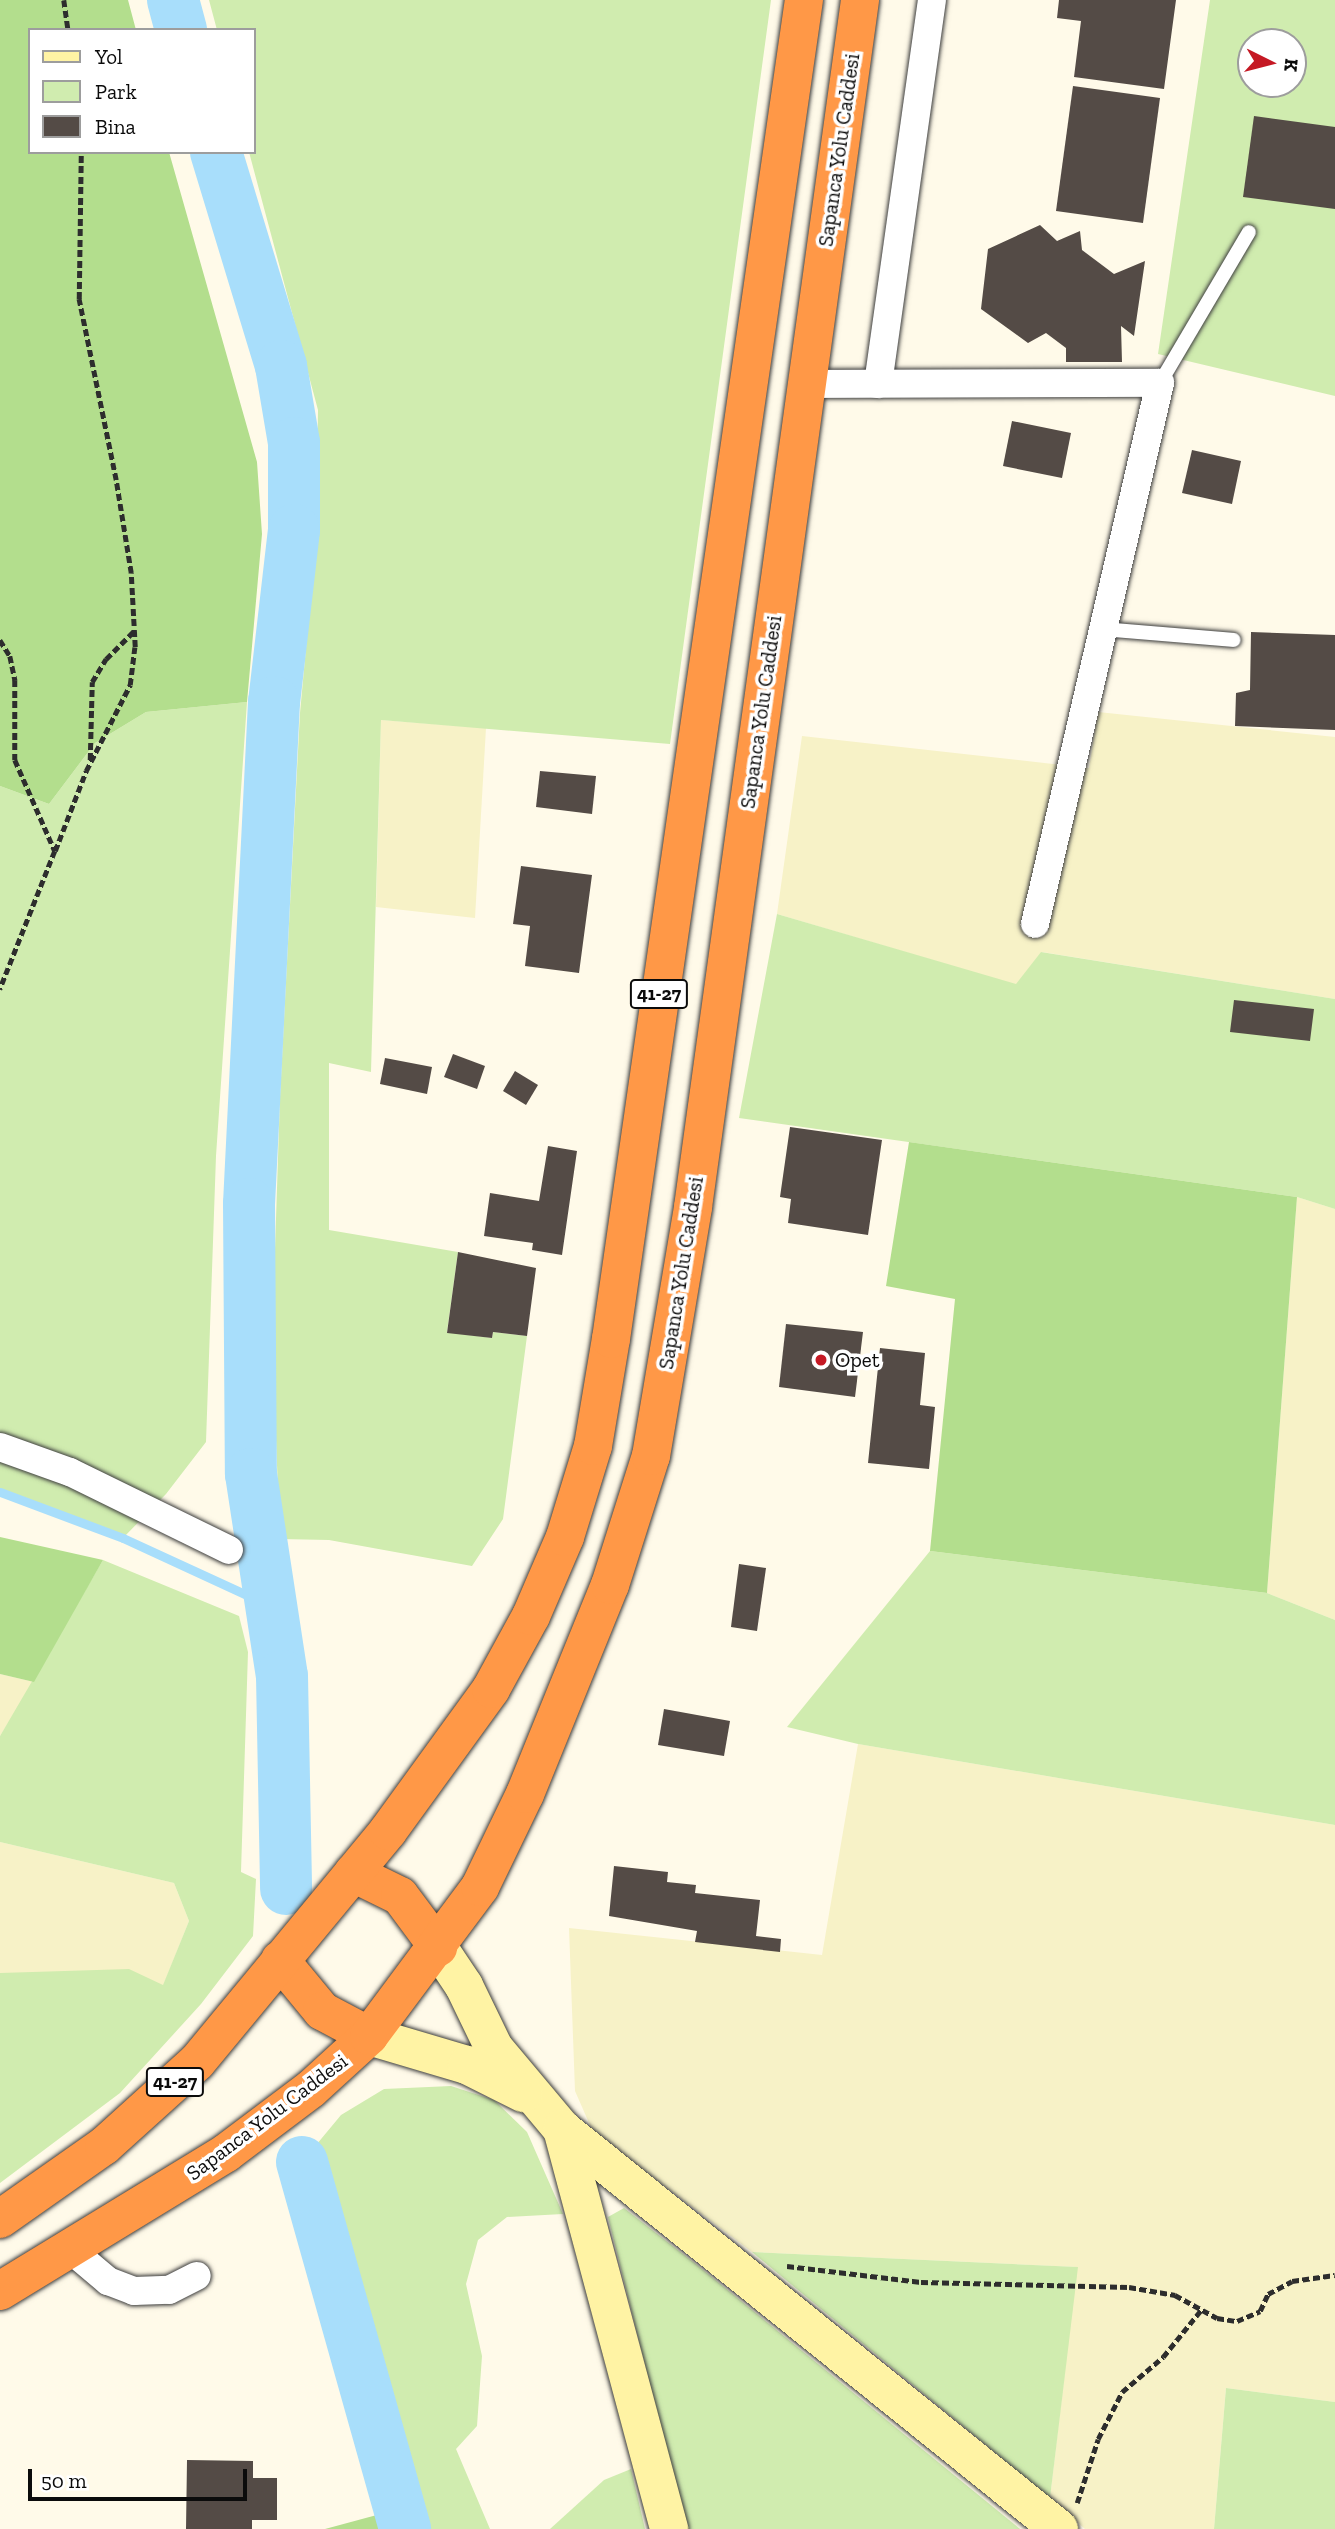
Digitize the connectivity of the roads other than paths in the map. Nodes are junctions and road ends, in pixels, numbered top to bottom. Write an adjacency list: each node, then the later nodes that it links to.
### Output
1 (804, 0): 13 (highway, 41-27)
2 (860, 0): 6 (highway, Sapanca Yolu Caddesi)
3 (932, 0): 7 (street)
4 (1249, 232): 5 (lane)
5 (1160, 383): 7 (street); 8 (street)
6 (806, 384): 7 (street); 14 (highway, Sapanca Yolu Caddesi)
7 (878, 384)
8 (1103, 629): 9 (lane); 10 (street)
9 (1234, 640)
10 (1035, 924)
11 (0, 1447): 12 (street)
12 (229, 1550)
13 (353, 1873): 14 (highway); 15 (highway, 41-27)
14 (439, 1947): 16 (highway, Sapanca Yolu Caddesi); 17 (street)
15 (280, 1960): 16 (highway); 19 (highway, 41-27)
16 (369, 2036): 17 (street); 20 (highway, Sapanca Yolu Caddesi)
17 (534, 2099): 18 (street)
18 (562, 2129): 23 (street); 24 (street)
19 (0, 2219)
20 (69, 2249): 21 (street); 22 (highway, Sapanca Yolu Caddesi)
21 (197, 2276)
22 (0, 2291)
23 (1066, 2523)
24 (669, 2529)

